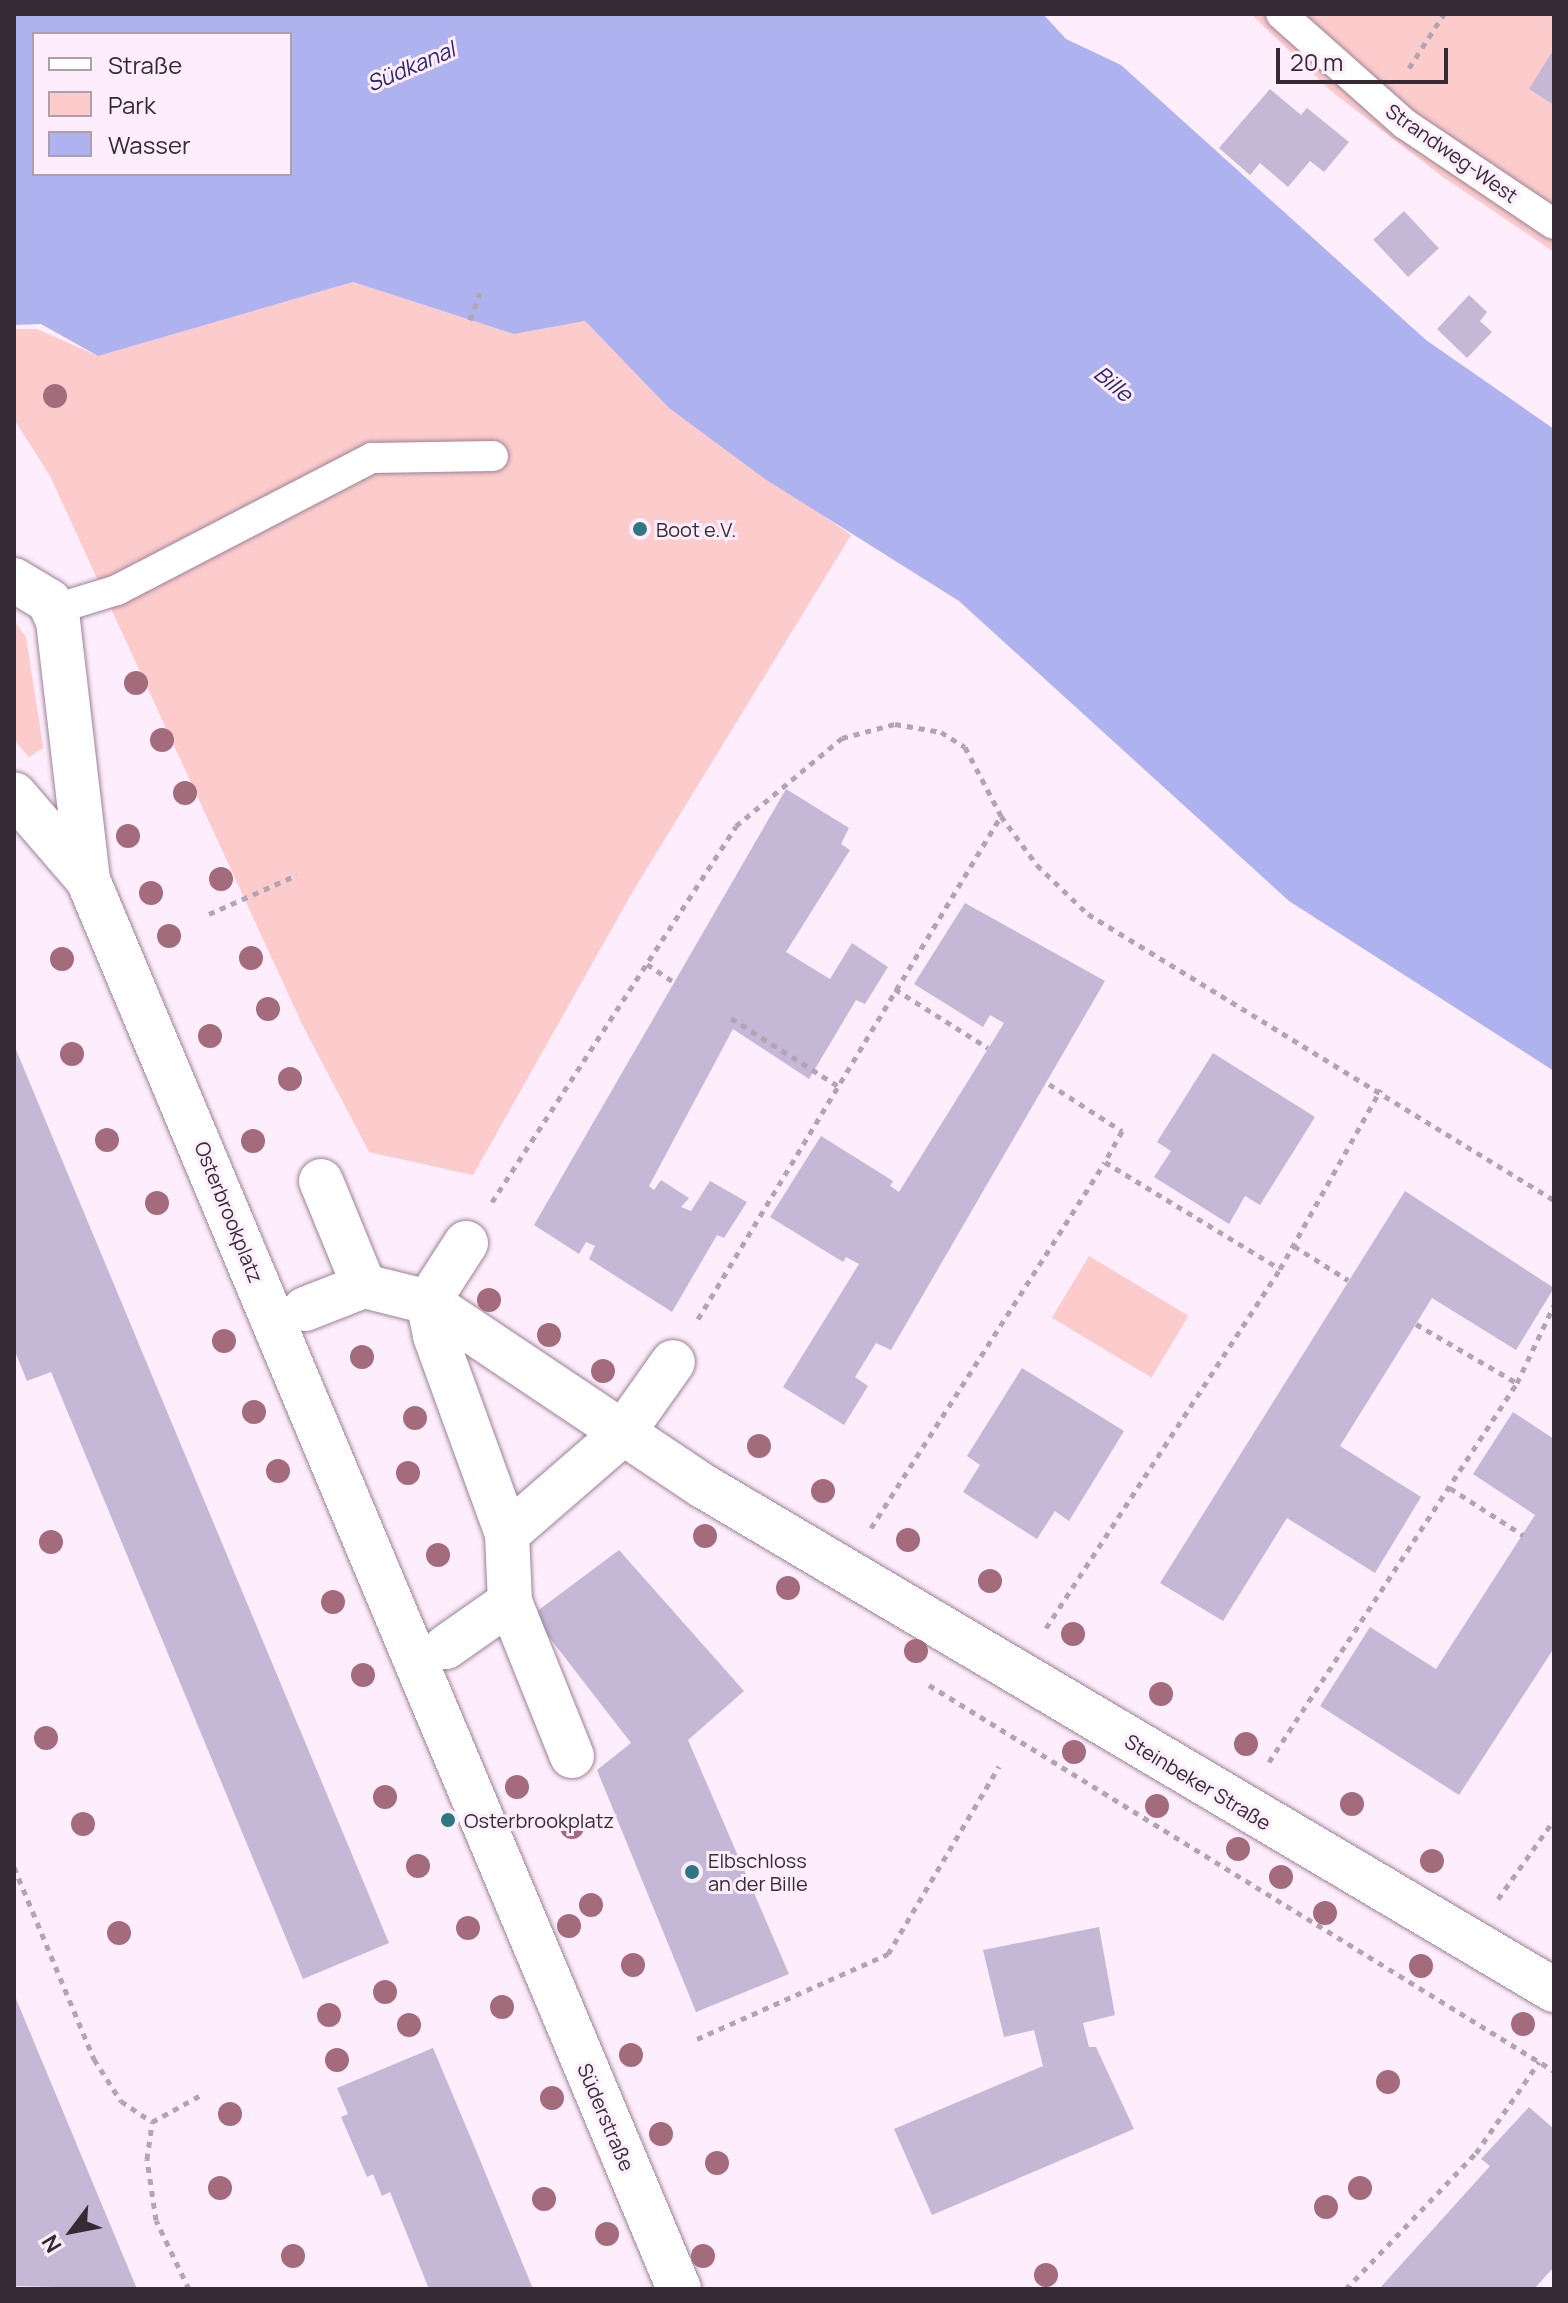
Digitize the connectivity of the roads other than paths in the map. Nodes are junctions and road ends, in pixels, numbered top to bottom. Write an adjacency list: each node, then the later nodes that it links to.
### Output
1 (1281, 14): 2 (lane, Strandweg-West)
2 (1554, 224)
3 (493, 456): 5 (lane)
4 (14, 580): 5 (street)
5 (55, 609): 7 (street, Osterbrookplatz)
6 (14, 794): 7 (street, Osterbrookplatz)
7 (88, 880): 19 (street, Osterbrookplatz)
8 (321, 1181): 10 (street)
9 (466, 1243): 11 (street)
10 (364, 1286): 11 (street); 12 (street)
11 (428, 1302): 14 (street); 15 (street)
12 (305, 1309)
13 (673, 1362): 14 (street)
14 (622, 1434): 15 (street); 20 (street, Steinbeker Straße)
15 (507, 1534): 16 (street)
16 (510, 1602): 17 (street); 18 (street)
17 (446, 1647)
18 (572, 1756)
19 (533, 1945): 21 (street, Süderstraße)
20 (1554, 1990)
21 (679, 2289)

